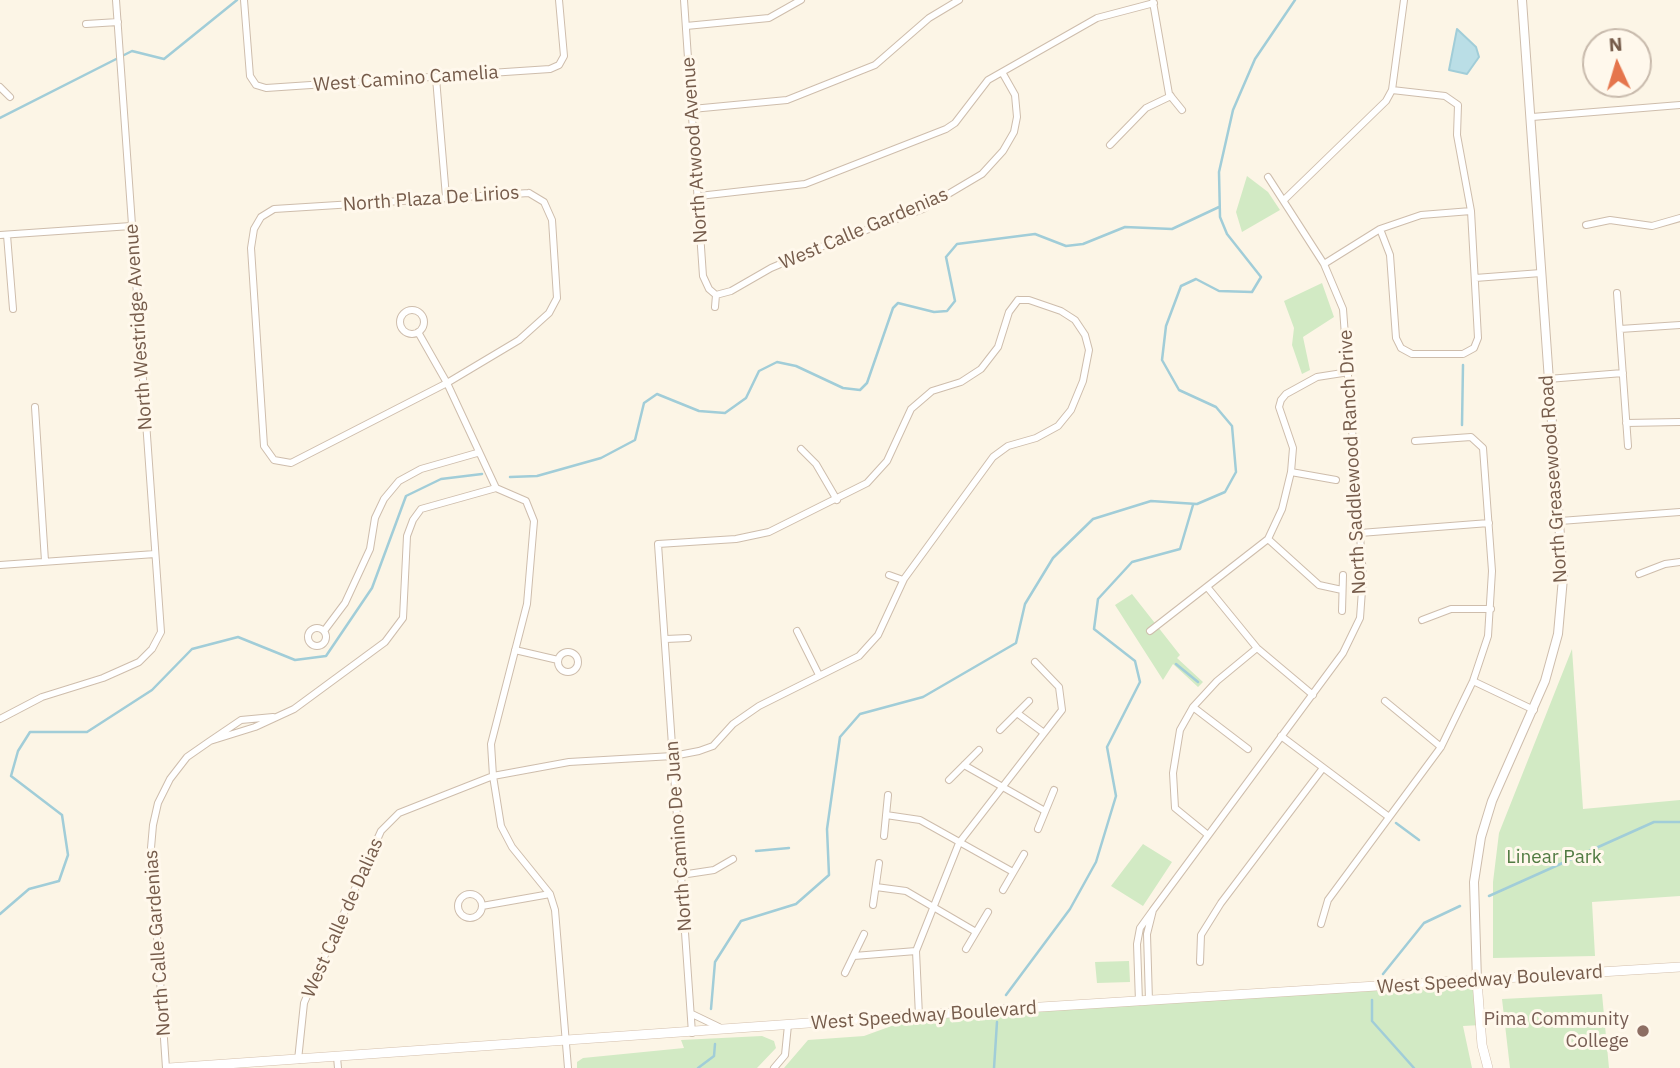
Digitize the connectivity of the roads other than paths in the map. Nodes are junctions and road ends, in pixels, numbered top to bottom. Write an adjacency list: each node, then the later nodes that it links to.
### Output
1 (116, 0): 10 (street, North Westridge Avenue)
2 (244, 0): 14 (street, West Camino Camelia)
3 (559, 0): 14 (street, West Camino Camelia)
4 (684, 0): 12 (street, North Atwood Avenue)
5 (801, 0): 12 (street)
6 (959, 0): 20 (street)
7 (1404, 0): 16 (street)
8 (1522, 0): 22 (street, North Greasewood Road)
9 (1153, 2): 13 (street); 17 (street)
10 (118, 22): 11 (street); 31 (street, North Westridge Avenue)
11 (86, 24)
12 (686, 26): 20 (street, North Atwood Avenue)
13 (1002, 72): 26 (street); 38 (street, West Calle Gardenias)
14 (436, 78): 25 (street)
15 (0, 86): 18 (street)
16 (1392, 90): 27 (street); 28 (street)
17 (1171, 96): 21 (street); 23 (street)
18 (10, 97)
19 (1680, 104): 22 (street)
20 (692, 109): 26 (street, North Atwood Avenue)
21 (1182, 110)
22 (1532, 117): 35 (street, North Greasewood Road)
23 (1110, 145)
24 (1268, 177): 27 (street, North Saddlewood Ranch Drive)
25 (446, 197): 47 (street, North Plaza De Lirios); 47 (street, North Plaza De Lirios)
26 (699, 197): 38 (street, North Atwood Avenue)
27 (1285, 199): 34 (street, North Saddlewood Ranch Drive)
28 (1471, 211): 32 (street); 36 (street)
29 (1680, 218): 30 (street)
30 (1586, 225)
31 (131, 226): 33 (street); 64 (street, North Westridge Avenue)
32 (1380, 229): 34 (street); 36 (street)
33 (4, 235): 40 (street)
34 (1324, 264): 44 (street, North Saddlewood Ranch Drive)
35 (1541, 272): 36 (street); 46 (street, North Greasewood Road)
36 (1475, 278)
37 (1617, 293): 42 (street)
38 (716, 295): 39 (street)
39 (715, 307)
40 (13, 309)
41 (1680, 325): 42 (street)
42 (1620, 329): 45 (street)
43 (418, 332): 47 (street)
44 (1349, 372): 55 (street); 62 (street, North Saddlewood Ranch Drive)
45 (1623, 373): 46 (street); 50 (street)
46 (1548, 379): 60 (street, North Greasewood Road)
47 (447, 383): 54 (street)
48 (35, 407): 65 (street)
49 (1680, 422): 50 (street)
50 (1626, 423): 52 (street)
51 (1415, 441): 61 (street)
52 (1628, 446)
53 (801, 449): 58 (street)
54 (477, 453): 57 (street); 77 (street)
55 (1291, 472): 56 (street); 63 (street)
56 (1336, 480)
57 (496, 488): 83 (street); 147 (street, North Calle Gardenias)
58 (837, 500): 71 (street); 81 (street, North Camino De Juan)
59 (1680, 512): 60 (street)
60 (1560, 521): 92 (street, North Greasewood Road)
61 (1489, 523): 62 (street); 74 (street)
62 (1360, 533): 88 (street, North Saddlewood Ranch Drive)
63 (1268, 539): 72 (street); 73 (street)
64 (155, 554): 65 (street); 94 (street, North Westridge Avenue)
65 (46, 561): 67 (street)
66 (1680, 562): 68 (street)
67 (0, 565)
68 (1639, 574)
69 (889, 575): 71 (street)
70 (1343, 575): 73 (street)
71 (903, 580): 86 (street)
72 (1208, 588): 79 (street); 82 (street)
73 (1342, 590): 75 (street)
74 (1491, 609): 76 (street); 87 (street)
75 (1342, 611)
76 (1422, 620)
77 (324, 631)
78 (797, 631): 86 (street)
79 (1150, 631)
80 (688, 638): 81 (street)
81 (666, 639): 101 (street, North Camino De Juan)
82 (1257, 648): 88 (street); 91 (street)
83 (515, 650): 84 (street); 104 (street)
84 (558, 660)
85 (1035, 662): 96 (street)
86 (819, 675): 101 (street)
87 (1473, 681): 92 (street); 98 (street)
88 (1313, 695): 97 (street, North Saddlewood Ranch Drive)
89 (1029, 701): 93 (street)
90 (1385, 701): 98 (street)
91 (1193, 706): 99 (street); 113 (street)
92 (1534, 710): 137 (street, North Greasewood Road)
93 (1017, 713): 95 (street); 96 (street)
94 (0, 719)
95 (1000, 730)
96 (1044, 733): 106 (street)
97 (1281, 736): 103 (street); 113 (street, North Saddlewood Ranch Drive)
98 (1441, 747): 111 (street)
99 (1248, 749)
100 (979, 750): 102 (street)
101 (673, 756): 104 (street, West Calle de Dalias); 120 (street, North Camino De Juan)
102 (964, 765): 105 (street); 106 (street)
103 (1323, 768): 111 (street); 134 (street)
104 (493, 776): 123 (street); 146 (street, West Calle de Dalias)
105 (949, 780)
106 (1002, 788): 109 (street); 115 (street)
107 (1054, 790): 109 (street)
108 (888, 795): 110 (street)
109 (1045, 811): 112 (street)
110 (886, 815): 114 (street); 115 (street)
111 (1389, 817): 128 (street)
112 (1038, 829)
113 (1208, 835): 138 (street, North Saddlewood Ranch Drive)
114 (884, 836)
115 (959, 843): 119 (street); 126 (street)
116 (1024, 854): 119 (street)
117 (733, 859): 120 (street)
118 (879, 863): 121 (street)
119 (1013, 872): 122 (street)
120 (681, 874): 139 (street, North Camino De Juan)
121 (876, 887): 124 (street); 126 (street)
122 (1003, 890)
123 (550, 894): 125 (street); 144 (street)
124 (873, 905)
125 (482, 906)
126 (934, 908): 129 (street); 132 (street)
127 (988, 912): 129 (street)
128 (1321, 924)
129 (976, 932): 131 (street)
130 (864, 934): 133 (street)
131 (966, 949)
132 (916, 951): 133 (street); 140 (street)
133 (854, 956): 136 (street)
134 (1199, 962)
135 (1680, 967): 137 (main road, West Speedway Boulevard)
136 (845, 973)
137 (1476, 982): 138 (main road, West Speedway Boulevard); 151 (main road, North Greasewood Road)
138 (1144, 1001): 140 (main road, West Speedway Boulevard)
139 (691, 1013): 142 (street); 143 (street, North Camino De Juan)
140 (919, 1016): 141 (main road, West Speedway Boulevard)
141 (788, 1025): 142 (main road, West Speedway Boulevard); 150 (street)
142 (728, 1030): 143 (main road, West Speedway Boulevard)
143 (692, 1033): 144 (main road, West Speedway Boulevard)
144 (566, 1041): 145 (main road, West Speedway Boulevard); 149 (street)
145 (337, 1057): 146 (main road, West Speedway Boulevard); 148 (street)
146 (298, 1060): 147 (main road, West Speedway Boulevard)
147 (168, 1068)
148 (338, 1068)
149 (568, 1068)
150 (774, 1068)
151 (1488, 1068)

